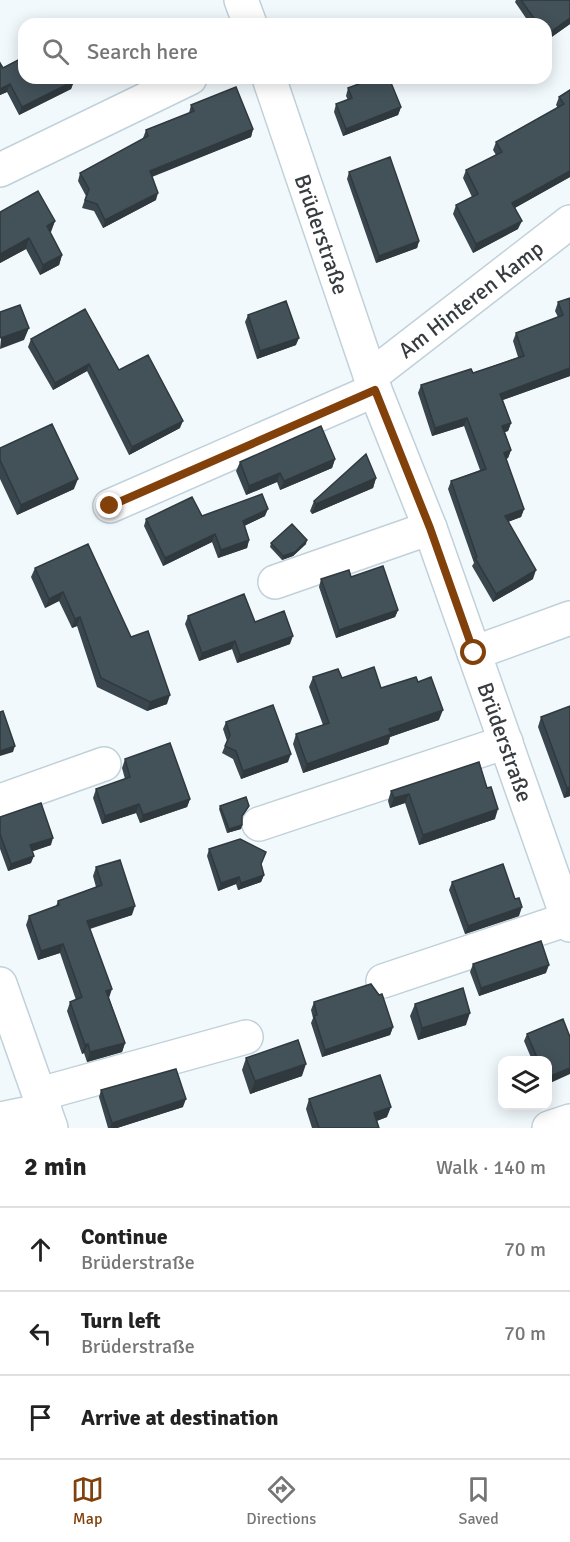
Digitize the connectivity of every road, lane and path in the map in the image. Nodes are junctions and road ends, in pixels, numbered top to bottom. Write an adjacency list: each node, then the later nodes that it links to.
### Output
1 (241, 0): 2 (street)
2 (248, 18)
3 (178, 84): 5 (street)
4 (271, 84): 7 (street, Brüderstraße)
5 (0, 170)
6 (570, 222): 7 (street, Am Hinteren Kamp)
7 (373, 383): 8 (street); 9 (street, Brüderstraße)
8 (110, 506)
9 (430, 528): 10 (street); 12 (street, Brüderstraße)
10 (275, 582)
11 (570, 618): 12 (street)
12 (474, 653): 13 (street, Brüderstraße)
13 (506, 742): 16 (street); 17 (street, Brüderstraße)
14 (104, 764): 15 (street)
15 (0, 801)
16 (259, 824)
17 (569, 922): 18 (street)
18 (382, 981)
19 (0, 984): 21 (street)
20 (246, 1037): 21 (street)
21 (45, 1111): 22 (street)
22 (0, 1119)
23 (570, 1121): 24 (street)
24 (549, 1128)

